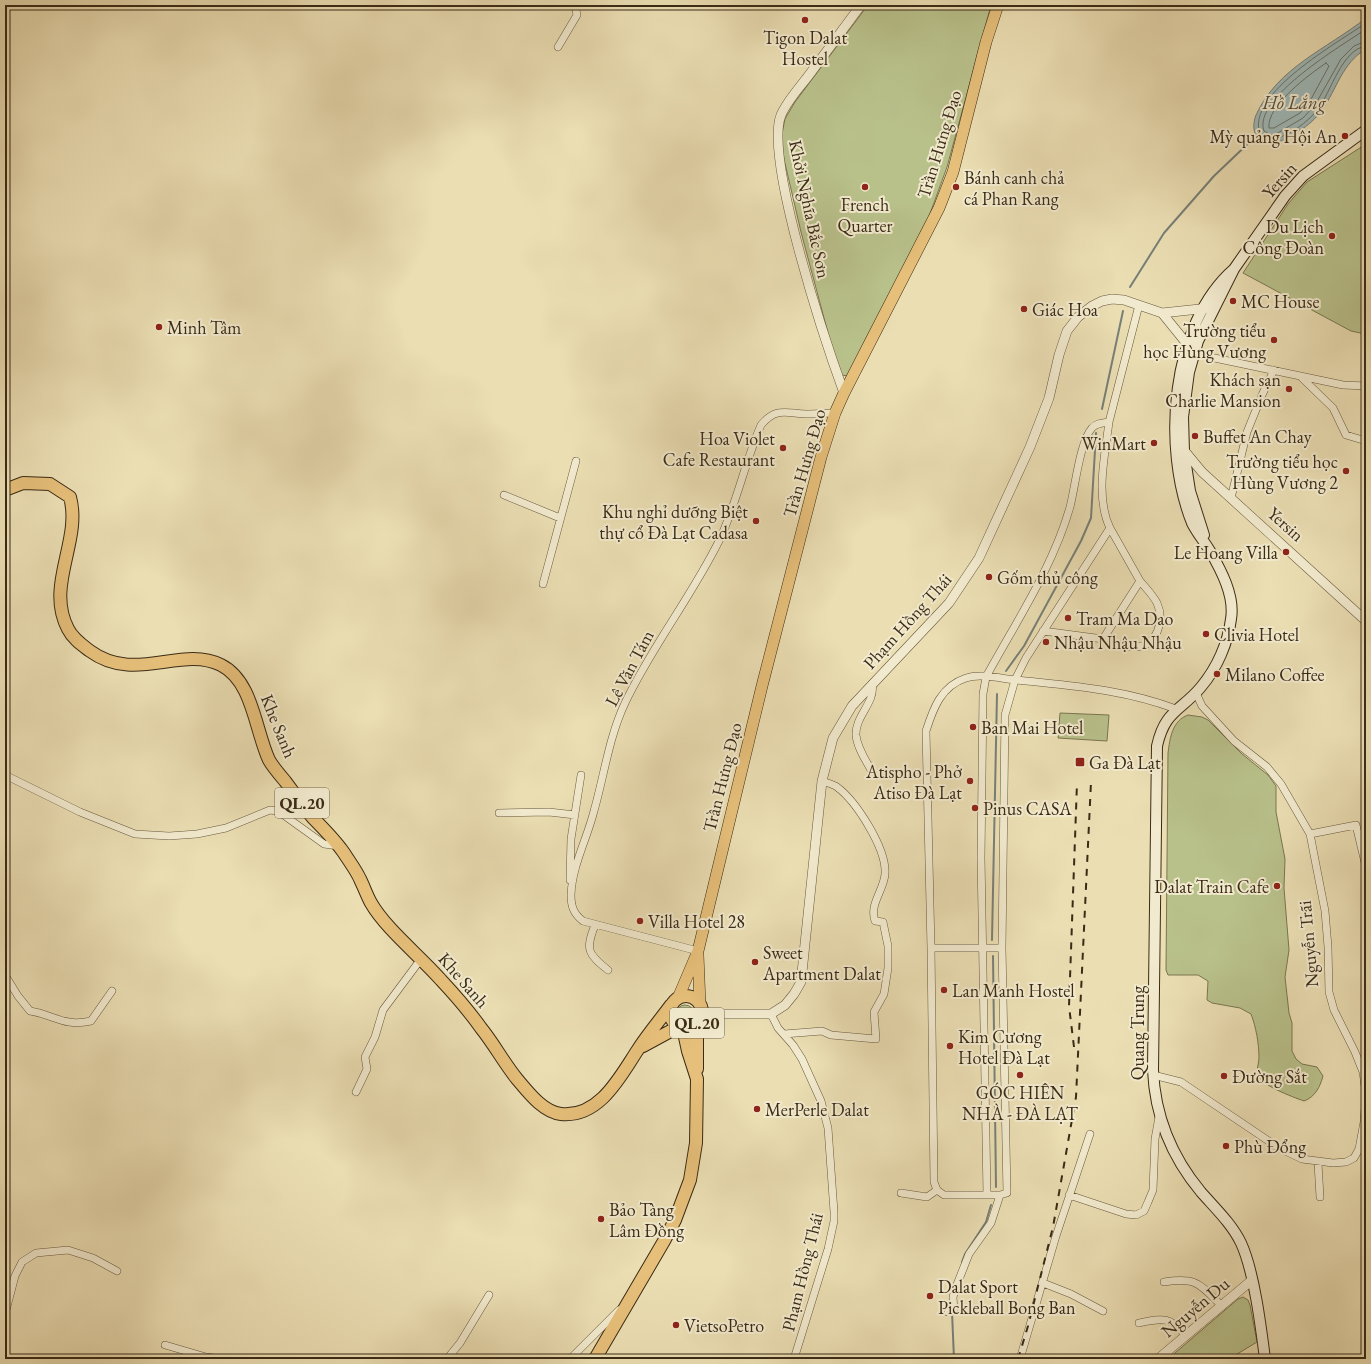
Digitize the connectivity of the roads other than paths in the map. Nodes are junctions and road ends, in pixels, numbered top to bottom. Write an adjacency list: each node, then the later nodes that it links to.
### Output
1 (575, 5): 4 (street)
2 (862, 5): 15 (street, Khởi Nghĩa Bắc Sơn)
3 (998, 5): 15 (main road, Trần Hưng Đạo)
4 (558, 47)
5 (1366, 130): 6 (main road, Yersin)
6 (1234, 268): 8 (main road, Yersin); 9 (main road, Yersin)
7 (1139, 304): 10 (street, Phạm Hồng Thái); 17 (street); 35 (street, Phạm Hồng Thái)
8 (1214, 307): 9 (street); 11 (main road, Yersin)
9 (1203, 308): 10 (street); 11 (main road, Yersin)
10 (1162, 314): 11 (street, Phạm Hồng Thái)
11 (1191, 348): 12 (street); 18 (main road, Yersin); 20 (main road, Yersin)
12 (1274, 370): 13 (street); 24 (street)
13 (1302, 377): 14 (street); 19 (street)
14 (1366, 386)
15 (844, 393): 16 (main road, Trần Hưng Đạo)
16 (835, 413): 47 (street, Lê Văn Tám); 52 (main road, Trần Hưng Đạo)
17 (1109, 422): 26 (street); 33 (street)
18 (1176, 433): 20 (street, Yersin); 27 (main road)
19 (1366, 440)
20 (1184, 452): 24 (street, Yersin); 27 (main road)
21 (576, 461): 25 (street)
22 (5, 490): 45 (highway, Khe Sanh / QL.20)
23 (504, 495): 25 (street)
24 (1231, 498): 30 (street, Yersin)
25 (560, 518): 29 (street)
26 (1110, 528): 28 (street); 31 (street)
27 (1209, 550): 36 (main road)
28 (1140, 581): 32 (street); 32 (street)
29 (543, 584)
30 (1366, 621)
31 (1044, 631): 32 (street); 34 (street)
32 (1103, 639)
33 (986, 677): 34 (street); 49 (street); 50 (street)
34 (1015, 680): 37 (street); 51 (street)
35 (872, 684): 38 (street); 41 (street, Phạm Hồng Thái)
36 (1196, 693): 37 (main road, Quang Trung); 44 (street, Nguyễn Trãi)
37 (1176, 709): 63 (main road, Quang Trung)
38 (871, 770)
39 (581, 774): 43 (street)
40 (5, 775): 45 (street)
41 (822, 781): 59 (street, Phạm Hồng Thái); 61 (street)
42 (499, 813): 43 (street)
43 (575, 815): 47 (street)
44 (1310, 834): 46 (street); 68 (street, Nguyễn Trãi)
45 (339, 846): 53 (highway, Khe Sanh / QL.20)
46 (1366, 867)
47 (571, 896): 48 (street, Lê Văn Tám)
48 (595, 925): 52 (street, Lê Văn Tám); 54 (street)
49 (984, 947): 50 (street); 51 (street); 71 (street)
50 (931, 948): 69 (street)
51 (1002, 948): 72 (street)
52 (698, 951): 57 (main road, Trần Hưng Đạo); 58 (main road, Trần Hưng Đạo)
53 (421, 959): 62 (highway, Khe Sanh / QL.20); 65 (street)
54 (608, 970)
55 (5, 975): 56 (street)
56 (112, 991)
57 (674, 1001): 58 (highway, QL.20); 60 (highway, QL.20); 62 (highway, Khe Sanh / QL.20)
58 (700, 1014): 59 (street); 60 (highway, QL.20); 64 (highway, QL.20)
59 (771, 1014): 61 (street, Phạm Hồng Thái)
60 (681, 1028): 62 (highway, Khe Sanh / QL.20); 64 (highway, QL.20)
61 (784, 1034): 92 (street, Phạm Hồng Thái)
62 (638, 1049)
63 (1153, 1075): 66 (main road, Quang Trung); 68 (street, Nguyễn Trãi)
64 (697, 1079): 80 (highway, QL.20)
65 (356, 1092)
66 (1159, 1117): 73 (street); 76 (main road, Quang Trung)
67 (1090, 1134): 73 (street)
68 (1318, 1163): 74 (street)
69 (937, 1190): 70 (street); 71 (street)
70 (901, 1193)
71 (987, 1194): 72 (street)
72 (1000, 1195): 83 (street)
73 (1069, 1195): 78 (street)
74 (1320, 1197)
75 (118, 1271): 84 (street)
76 (1252, 1280): 81 (street, Nguyễn Du); 95 (main road, Quang Trung)
77 (1164, 1282): 81 (street)
78 (1043, 1283): 82 (street); 93 (street)
79 (490, 1295): 89 (street)
80 (632, 1296): 90 (street); 91 (highway, QL.20)
81 (1222, 1306): 86 (street, Nguyễn Du)
82 (1103, 1311)
83 (950, 1312)
84 (5, 1314)
85 (1139, 1323): 86 (street)
86 (1186, 1336): 94 (street, Nguyễn Du)
87 (165, 1345): 88 (street)
88 (222, 1359)
89 (447, 1359)
90 (570, 1359)
91 (595, 1359)
92 (794, 1359)
93 (1020, 1359)
94 (1158, 1359)
95 (1265, 1359)

